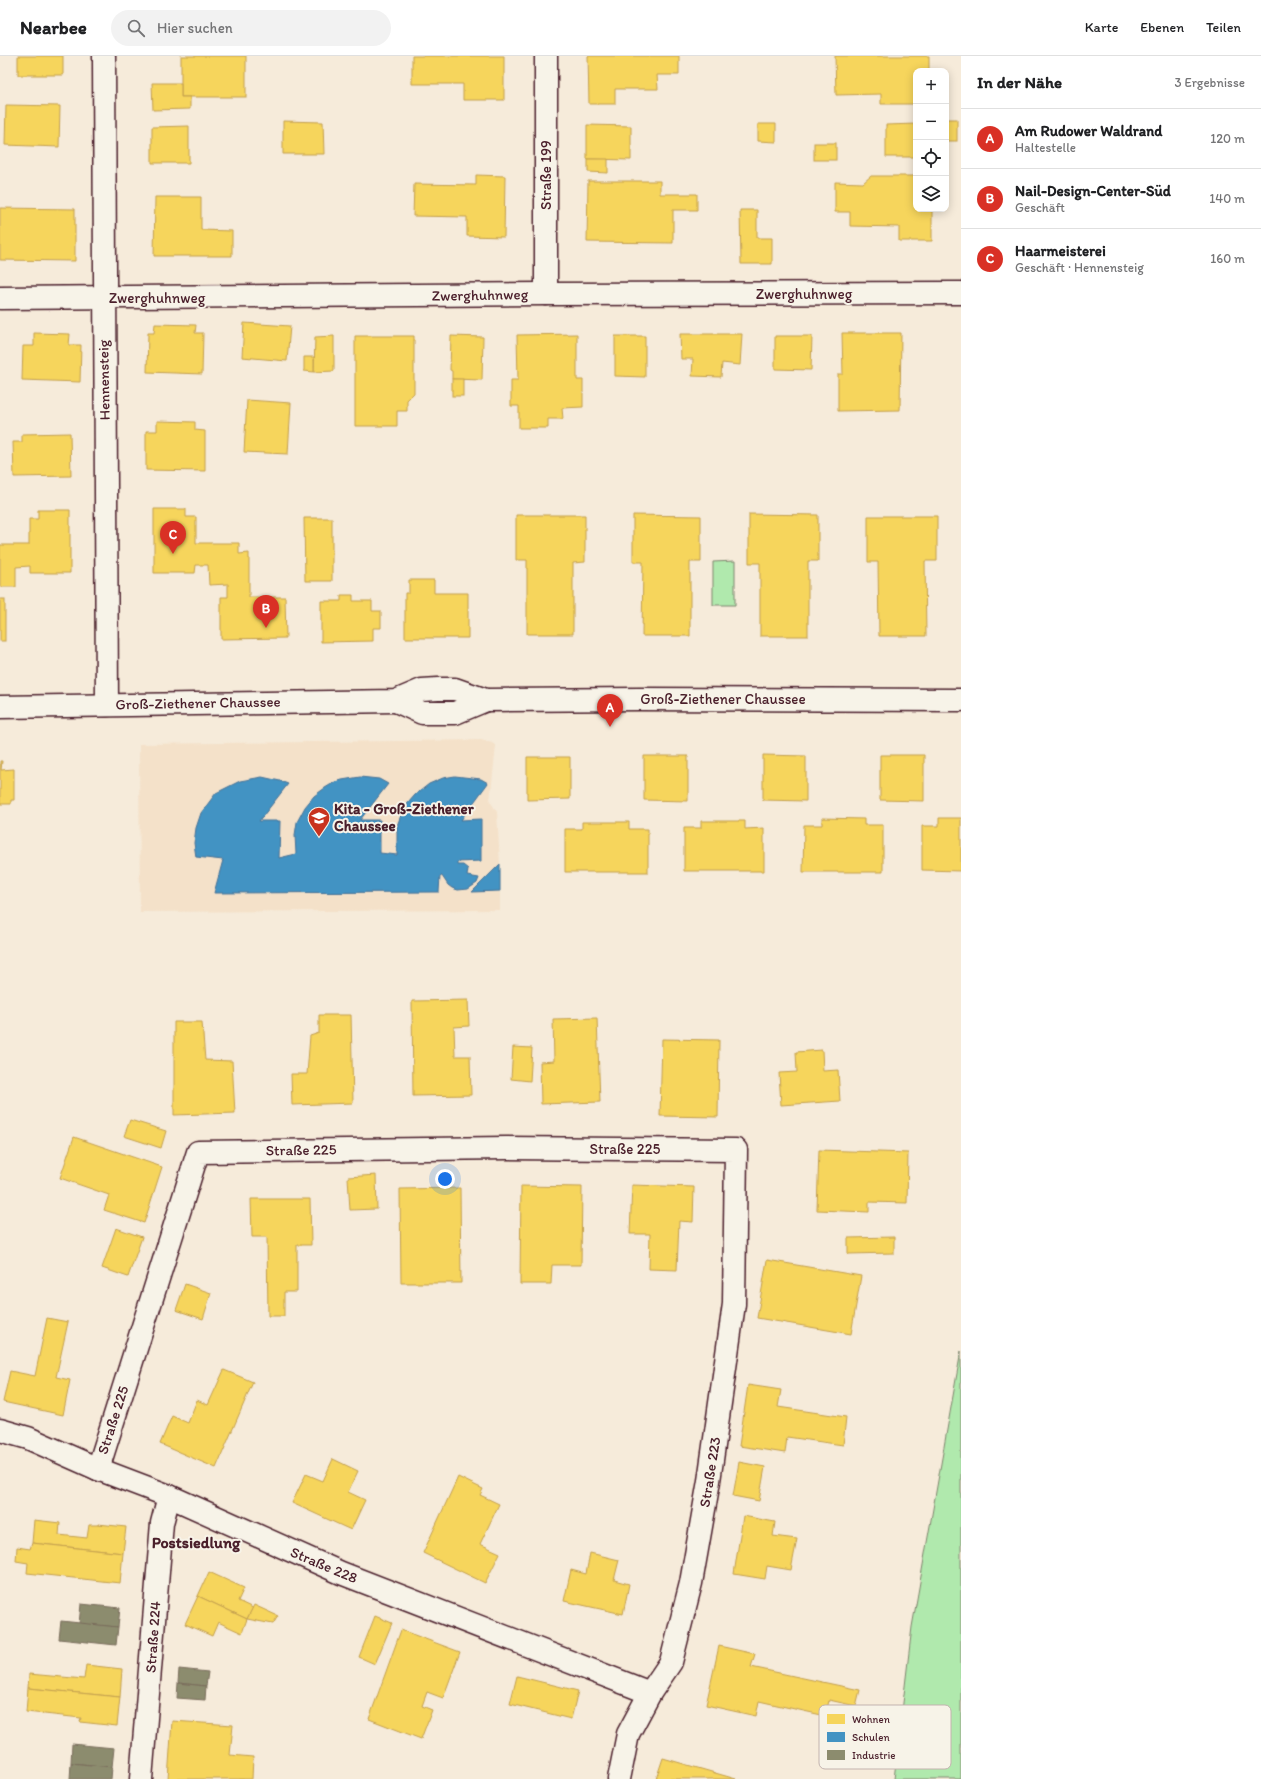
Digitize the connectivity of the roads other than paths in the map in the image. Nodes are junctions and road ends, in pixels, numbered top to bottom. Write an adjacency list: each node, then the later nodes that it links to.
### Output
1 (104, 56): 6 (street, Hennensteig)
2 (546, 56): 4 (street, Straße 199)
3 (961, 293): 4 (street, Zwerghuhnweg)
4 (546, 294): 6 (street, Zwerghuhnweg)
5 (0, 298): 6 (street, Zwerghuhnweg)
6 (104, 298): 8 (street, Hennensteig)
7 (961, 700): 8 (street, Groß-Ziethener Chaussee)
8 (107, 704): 9 (street, Groß-Ziethener Chaussee)
9 (0, 707)
10 (736, 1150): 12 (street, Straße 225); 14 (street, Straße 223)
11 (0, 1430): 12 (street, Straße 228)
12 (98, 1469): 13 (street, Straße 228)
13 (169, 1496): 14 (street, Straße 228); 15 (street, Straße 224)
14 (650, 1692): 16 (street, Straße 223)
15 (141, 1779)
16 (619, 1779)

